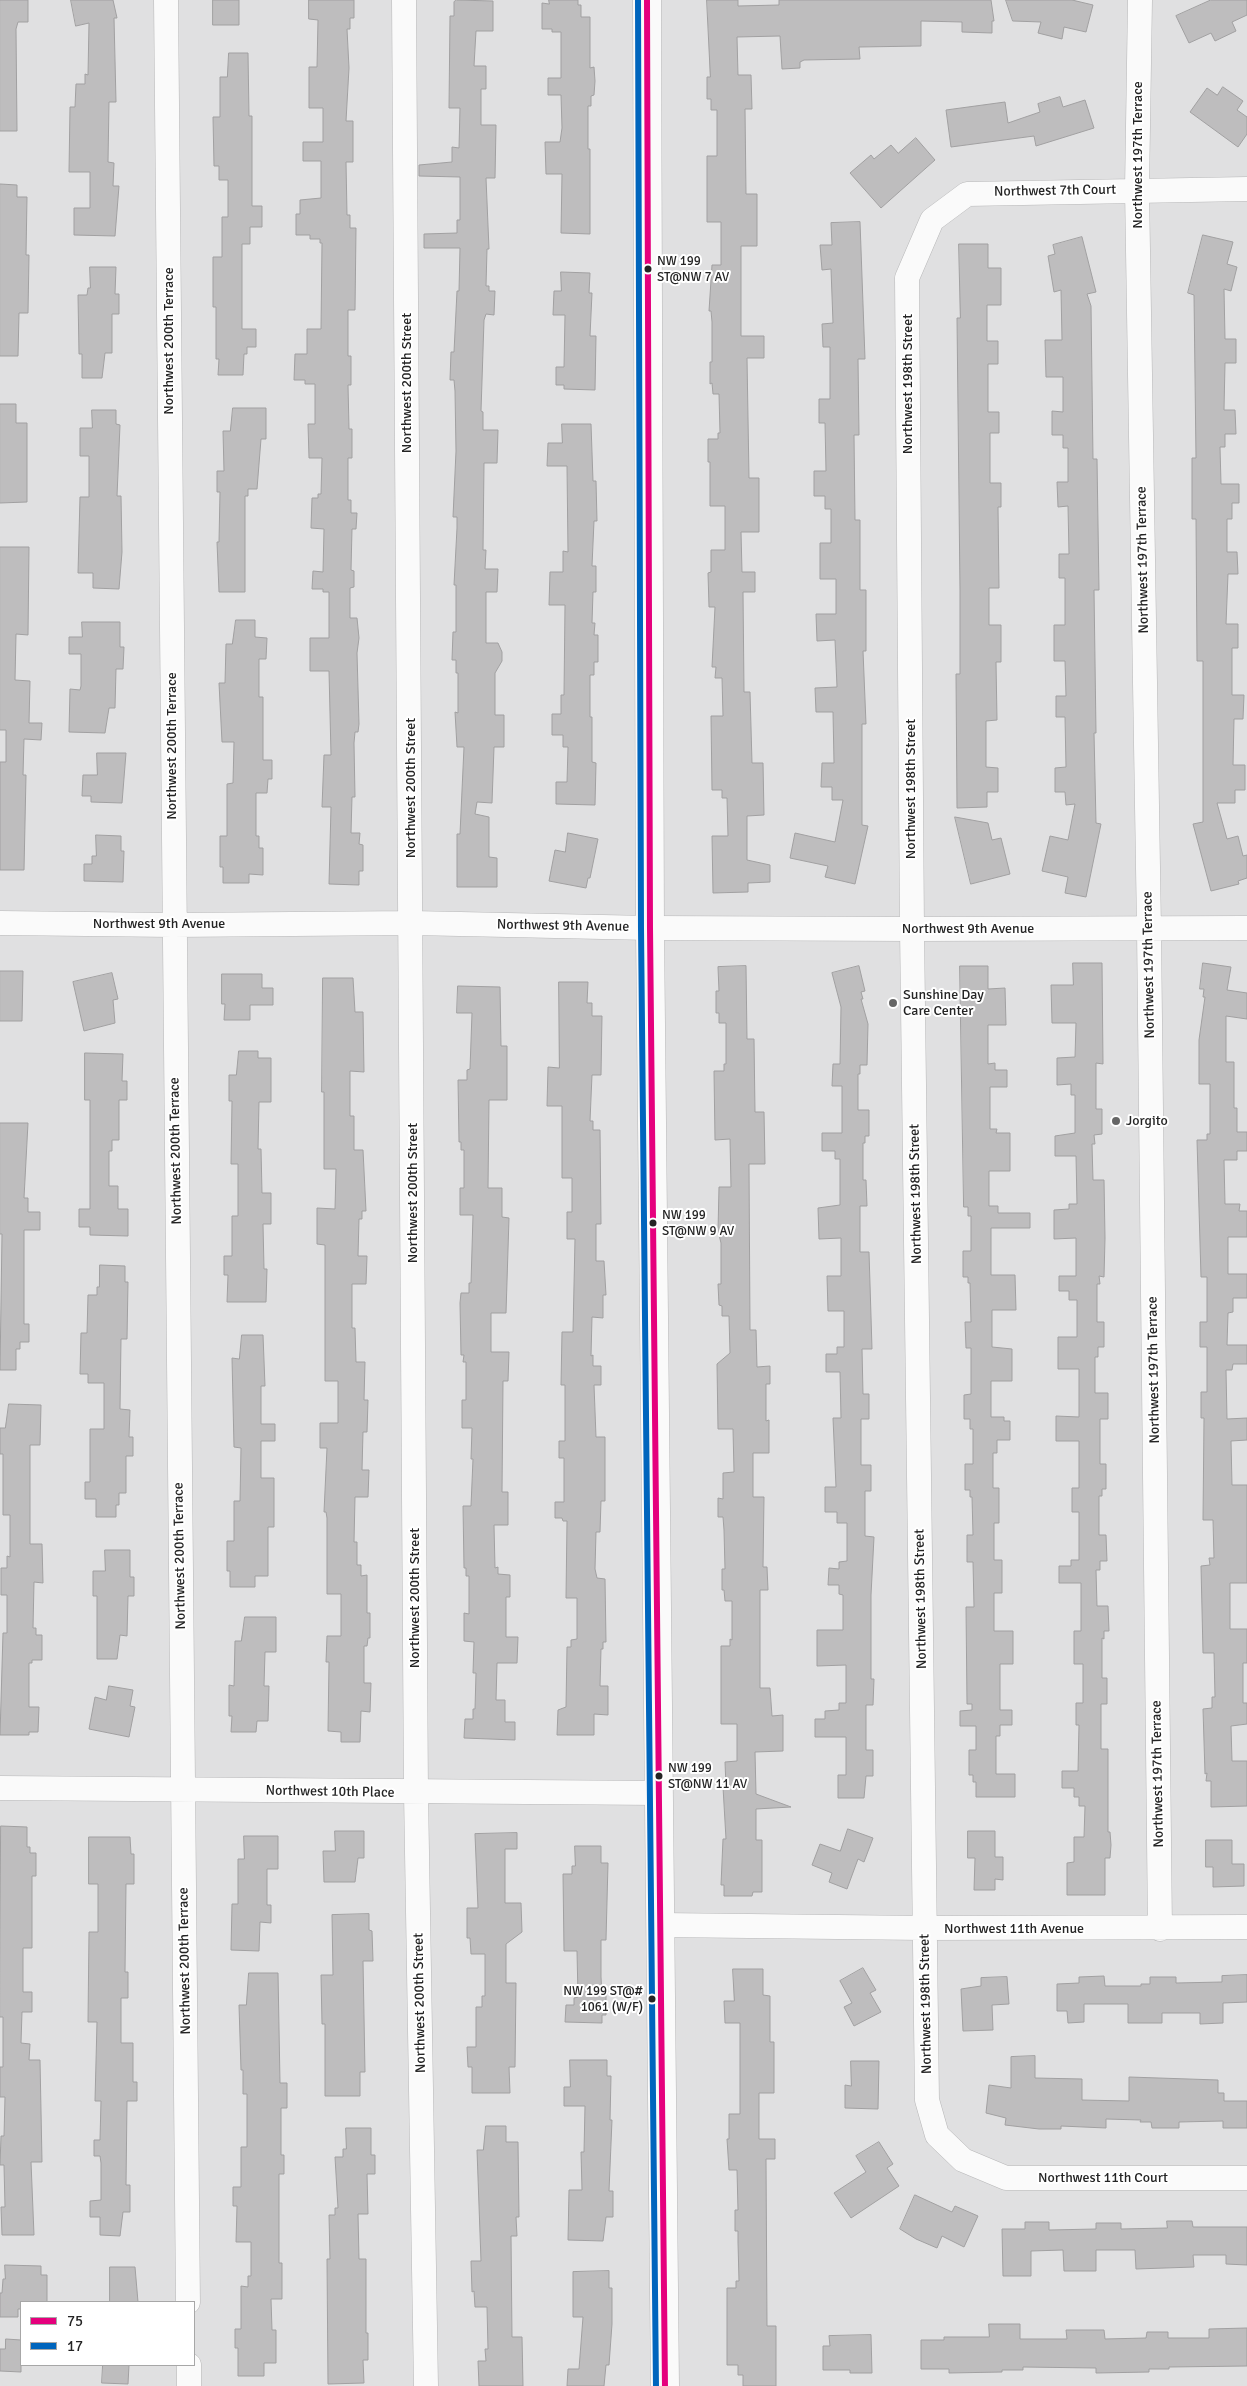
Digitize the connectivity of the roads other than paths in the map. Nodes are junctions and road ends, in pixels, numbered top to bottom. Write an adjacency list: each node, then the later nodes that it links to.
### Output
1 (166, 0): 10 (street, Northwest 200th Terrace)
2 (404, 0): 9 (street, Northwest 200th Street)
3 (647, 0): 11 (main road)
4 (1140, 0): 5 (street, Northwest 197th Terrace)
5 (1137, 189): 6 (street, Northwest 7th Court); 7 (street, Northwest 7th Court); 14 (street, Northwest 197th Terrace)
6 (1247, 189)
7 (932, 220): 13 (street, Northwest 198th Street)
8 (0, 923): 10 (street, Northwest 9th Avenue)
9 (412, 923): 10 (street, Northwest 9th Avenue); 11 (street, Northwest 9th Avenue); 17 (street, Northwest 200th Street)
10 (173, 925): 16 (street, Northwest 200th Terrace)
11 (650, 928): 13 (street, Northwest 9th Avenue); 18 (main road)
12 (1247, 928): 14 (street, Northwest 9th Avenue)
13 (912, 929): 14 (street, Northwest 9th Avenue); 21 (street, Northwest 198th Street)
14 (1149, 929): 22 (street, Northwest 197th Terrace)
15 (0, 1788): 16 (street, Northwest 10th Place)
16 (183, 1790): 17 (street, Northwest 10th Place); 25 (street, Northwest 200th Terrace)
17 (416, 1793): 18 (street, Northwest 10th Place); 28 (street, Northwest 200th Street)
18 (659, 1793): 19 (main road)
19 (661, 1925): 21 (street, Northwest 11th Avenue); 29 (main road)
20 (1247, 1927): 22 (street, Northwest 11th Avenue)
21 (925, 1928): 22 (street, Northwest 11th Avenue); 23 (street, Northwest 198th Street)
22 (1160, 1929)
23 (963, 2160): 24 (street, Northwest 11th Court)
24 (1247, 2178)
25 (188, 2301)
26 (188, 2366): 27 (street)
27 (189, 2386)
28 (426, 2386)
29 (665, 2386)

